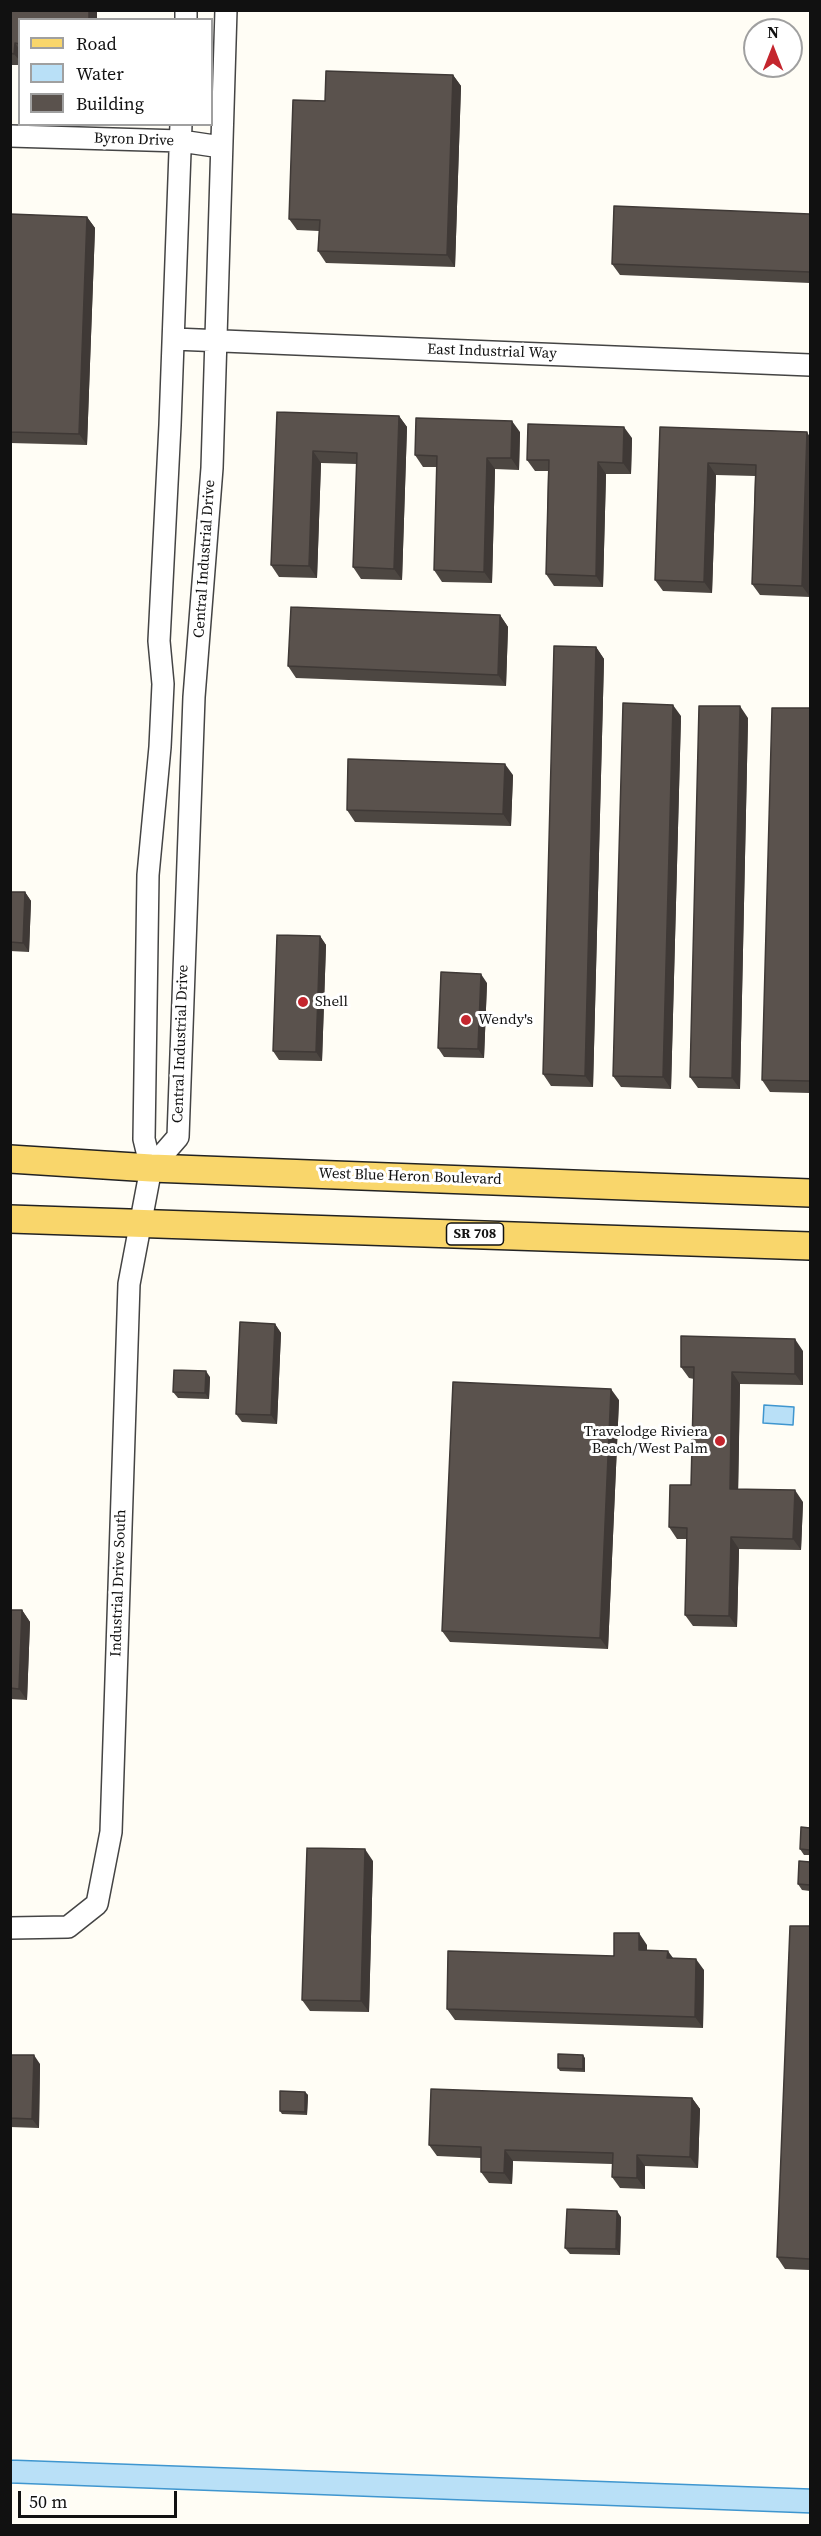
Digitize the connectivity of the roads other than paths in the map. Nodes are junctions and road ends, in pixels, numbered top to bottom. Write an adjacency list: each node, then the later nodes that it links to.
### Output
1 (226, 10): 4 (street, Central Industrial Drive)
2 (181, 133): 3 (street, Byron Drive); 4 (street, Byron Drive); 5 (street)
3 (10, 136)
4 (221, 147): 6 (street, Central Industrial Drive)
5 (174, 339): 6 (street, East Industrial Way); 9 (street)
6 (215, 341): 7 (street, East Industrial Way); 9 (street, Central Industrial Drive)
7 (810, 365)
8 (10, 1160): 9 (main road, West Blue Heron Boulevard)
9 (151, 1168): 10 (main road, West Blue Heron Boulevard); 12 (street, Industrial Drive South)
10 (810, 1193)
11 (10, 1219): 12 (main road, SR 708)
12 (140, 1222): 13 (main road, SR 708); 14 (street, Industrial Drive South)
13 (810, 1246)
14 (10, 1928)

